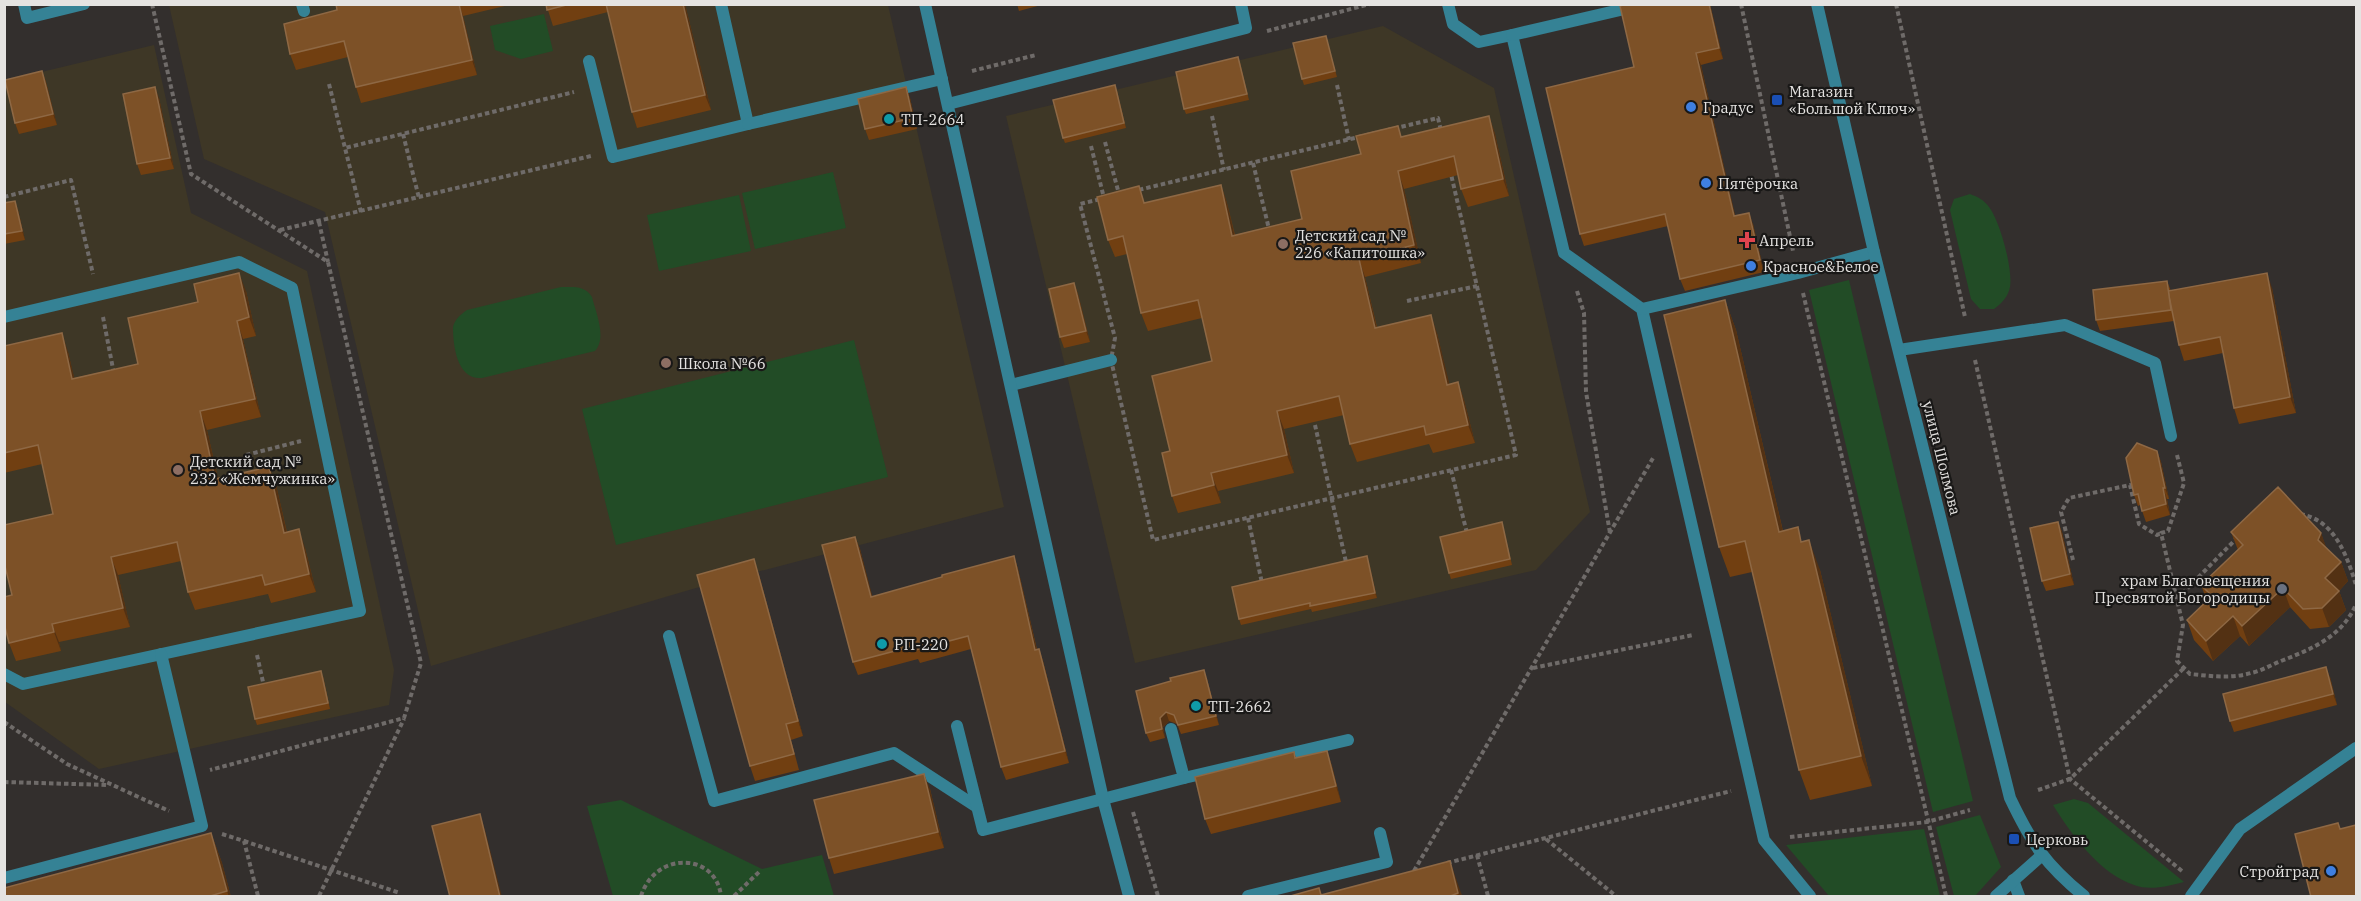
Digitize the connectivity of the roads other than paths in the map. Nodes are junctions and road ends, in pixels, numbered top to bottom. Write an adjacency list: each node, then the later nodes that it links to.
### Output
1 (24, 4): 2 (street)
2 (84, 4)
3 (721, 4): 14 (street)
4 (925, 4): 12 (street)
5 (1241, 4): 13 (street)
6 (1448, 4): 10 (street)
7 (1646, 4): 9 (street)
8 (1817, 4): 15 (street, улица Шолмова)
9 (1619, 7): 10 (street)
10 (1512, 35): 16 (street)
11 (590, 61): 14 (street)
12 (942, 79): 13 (street); 14 (street)
13 (948, 104): 20 (street)
14 (748, 123)
15 (1874, 252): 16 (street); 18 (street, улица Шолмова)
16 (1642, 309): 38 (street)
17 (4, 317): 23 (street)
18 (1899, 350): 21 (street); 33 (street, улица Шолмова)
19 (1111, 360): 20 (street)
20 (1011, 386): 30 (street)
21 (2170, 436)
22 (669, 636): 31 (street)
23 (161, 654): 24 (street); 34 (street)
24 (4, 674)
25 (957, 726): 31 (street)
26 (1171, 729): 29 (street)
27 (1348, 740): 29 (street)
28 (2356, 748): 42 (street)
29 (1184, 778): 30 (street)
30 (1103, 799): 31 (street); 36 (street)
31 (977, 807)
32 (1380, 833): 37 (street)
33 (2041, 856): 35 (street); 41 (street, улица Шолмова)
34 (4, 878)
35 (2013, 880): 39 (street); 40 (street)
36 (1129, 897)
37 (1248, 897)
38 (1810, 897)
39 (1996, 897)
40 (2019, 897)
41 (2084, 897)
42 (2191, 897)

